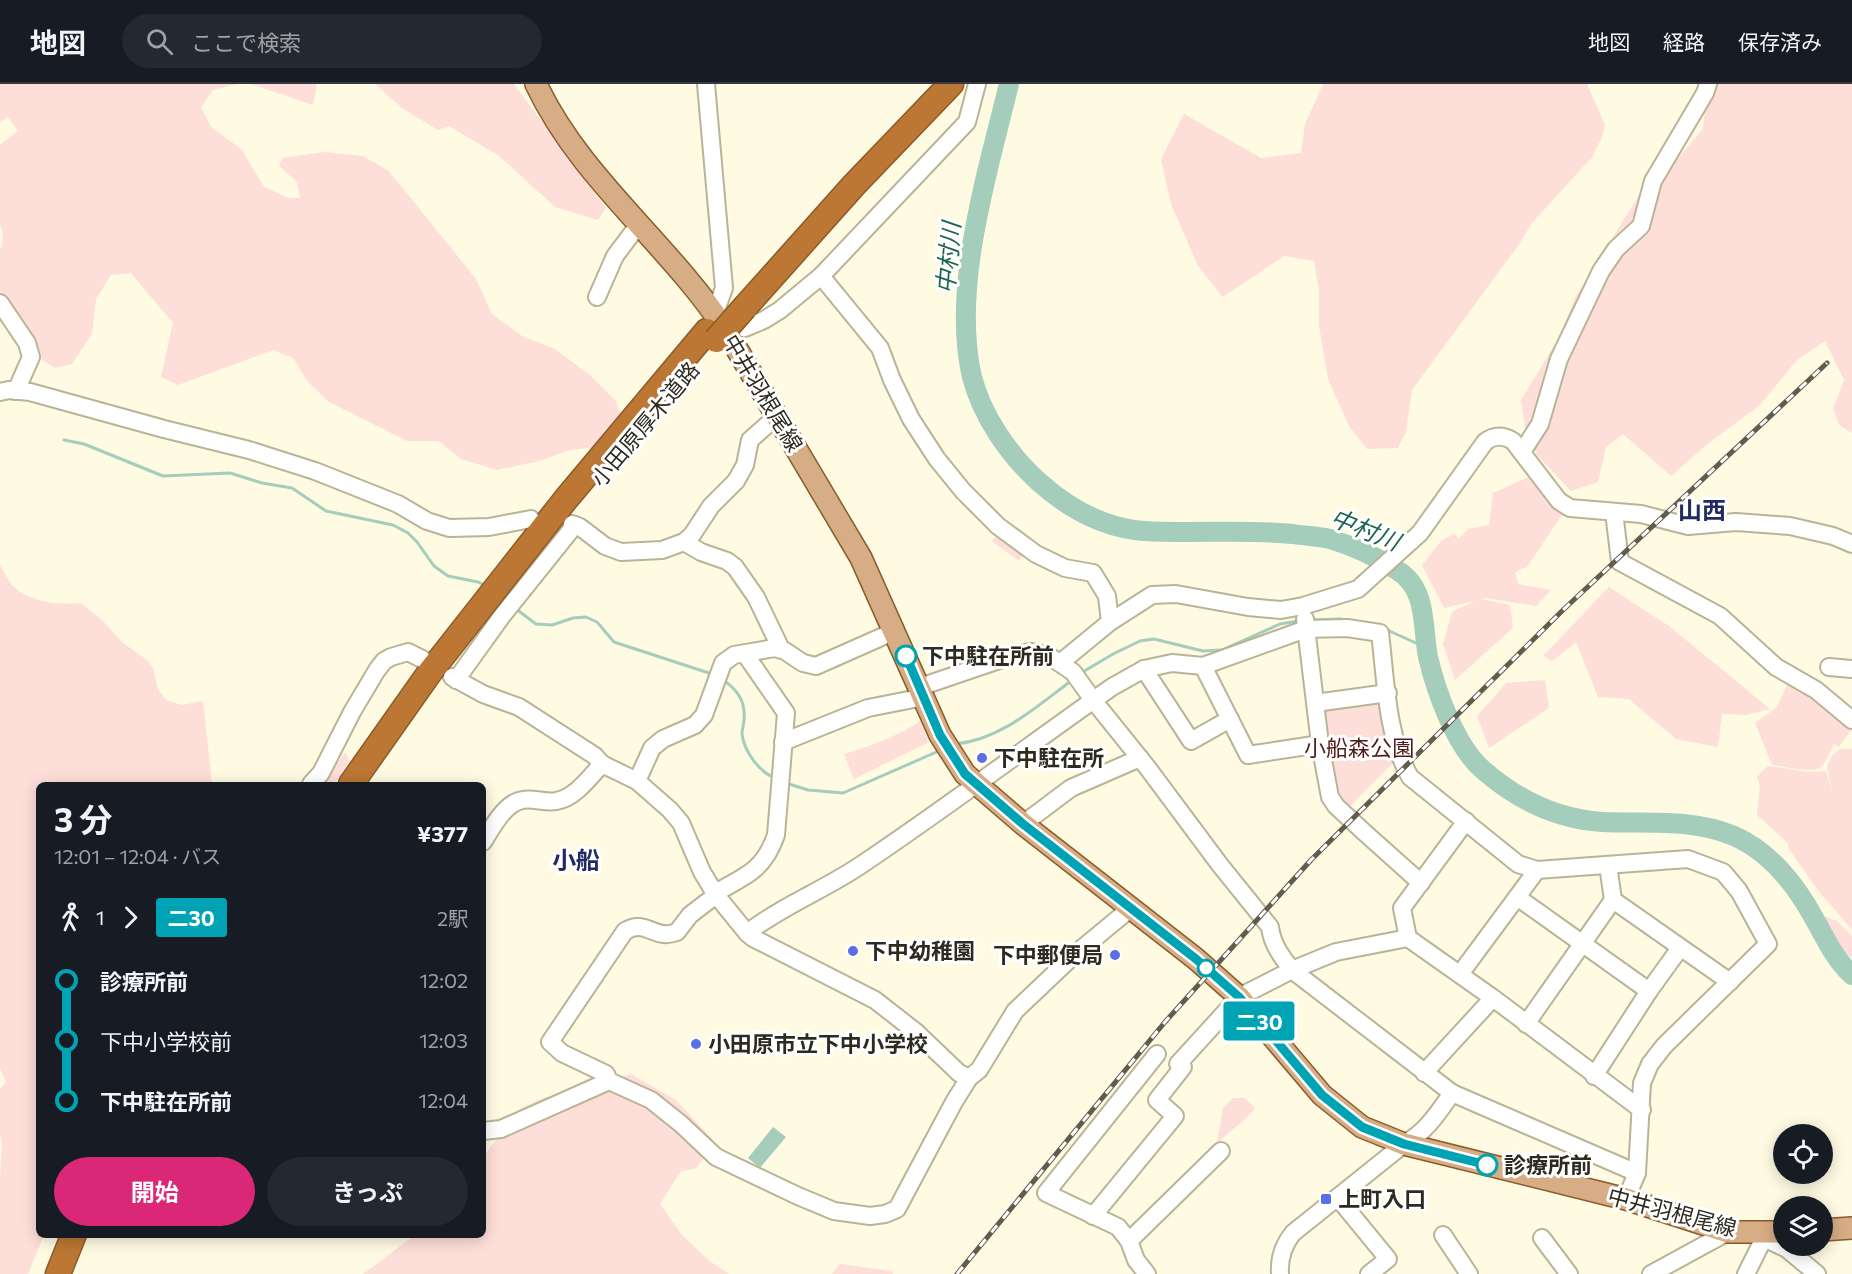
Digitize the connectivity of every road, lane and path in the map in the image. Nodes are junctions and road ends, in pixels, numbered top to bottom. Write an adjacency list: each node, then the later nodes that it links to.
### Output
1 (536, 84): 7 (main road, 中井羽根尾線)
2 (706, 84): 12 (street)
3 (932, 84): 10 (highway, 小田原厚木道路)
4 (951, 84): 10 (highway, 小田原厚木道路)
5 (976, 84): 8 (street)
6 (1708, 84): 15 (street)
7 (639, 224): 9 (street); 12 (main road, 中井羽根尾線)
8 (821, 276): 12 (street); 21 (street)
9 (597, 297)
10 (740, 302): 12 (highway, 小田原厚木道路)
11 (0, 303): 13 (street)
12 (716, 328): 14 (main road, 中井羽根尾線); 43 (highway, 小田原厚木道路); 44 (highway, 小田原厚木道路)
13 (8, 391): 17 (street)
14 (776, 417): 18 (street); 22 (main road, 中井羽根尾線)
15 (1522, 452): 16 (street); 20 (street)
16 (1614, 512): 19 (street); 36 (street)
17 (531, 519)
18 (684, 542): 23 (street); 40 (street)
19 (1852, 544)
20 (1304, 616): 21 (street); 27 (street); 32 (street); 34 (street)
21 (1110, 622): 26 (street)
22 (895, 631): 23 (street); 31 (main road, 中井羽根尾線)
23 (781, 650): 24 (street)
24 (745, 654): 37 (street); 41 (street)
25 (424, 660): 42 (street)
26 (1060, 663): 31 (street); 33 (street)
27 (1203, 666): 29 (street); 35 (street)
28 (1828, 667): 30 (street)
29 (1144, 669): 33 (street); 35 (street)
30 (1852, 669)
31 (922, 692): 37 (street); 45 (main road, 中井羽根尾線)
32 (1388, 693): 34 (street); 46 (street)
33 (1093, 700): 39 (street); 45 (street)
34 (1315, 704): 38 (street)
35 (1230, 720): 38 (street)
36 (1852, 720)
37 (783, 742): 52 (street)
38 (1320, 744): 51 (street)
39 (1140, 758): 47 (street); 60 (street)
40 (602, 764): 41 (street); 48 (street)
41 (637, 781): 52 (street)
42 (313, 782)
43 (352, 782)
44 (366, 782)
45 (977, 785): 47 (main road, 中井羽根尾線); 56 (street)
46 (1466, 821): 50 (street); 51 (street)
47 (1023, 824): 55 (main road, 中井羽根尾線)
48 (486, 838)
49 (1608, 865): 50 (street); 54 (street); 62 (street)
50 (1537, 870): 53 (street)
51 (1421, 883): 57 (street)
52 (716, 894): 56 (street); 71 (street)
53 (1517, 897): 58 (street); 61 (street)
54 (1613, 900): 58 (street); 59 (street)
55 (1131, 908): 64 (main road, 中井羽根尾線); 70 (street)
56 (747, 933): 70 (street)
57 (1408, 938): 60 (street); 61 (street)
58 (1581, 943): 63 (street); 66 (street)
59 (1680, 948): 62 (street); 63 (street)
60 (1292, 970): 64 (street); 68 (street)
61 (1460, 974): 65 (street)
62 (1730, 982): 73 (street)
63 (1649, 992): 69 (street)
64 (1239, 997): 75 (main road, 中井羽根尾線); 80 (street)
65 (1493, 998): 66 (street); 68 (street)
66 (1526, 1024): 69 (street)
67 (1157, 1054): 80 (street)
68 (1424, 1073): 72 (street)
69 (1594, 1076): 73 (street)
70 (969, 1078): 71 (street)
71 (609, 1081): 74 (street)
72 (1452, 1093): 75 (street); 77 (street)
73 (1642, 1110): 77 (street)
74 (486, 1131)
75 (1404, 1144): 78 (street); 79 (main road, 中井羽根尾線)
76 (1221, 1151): 89 (street)
77 (1638, 1173): 79 (street)
78 (1338, 1198): 93 (street); 94 (street)
79 (1626, 1199): 83 (main road, 中井羽根尾線)
80 (1093, 1216): 89 (street)
81 (1852, 1228): 82 (main road)
82 (1833, 1229)
83 (1728, 1232): 84 (main road, 中井羽根尾線); 97 (street)
84 (1770, 1234): 98 (street); 99 (street)
85 (1443, 1235): 95 (street)
86 (72, 1238): 90 (highway)
87 (87, 1238): 91 (highway)
88 (1542, 1238): 96 (street)
89 (1129, 1241): 92 (street)
90 (58, 1274)
91 (73, 1274)
92 (1147, 1274)
93 (1280, 1274)
94 (1369, 1274)
95 (1469, 1274)
96 (1569, 1274)
97 (1651, 1274)
98 (1746, 1274)
99 (1817, 1274)

